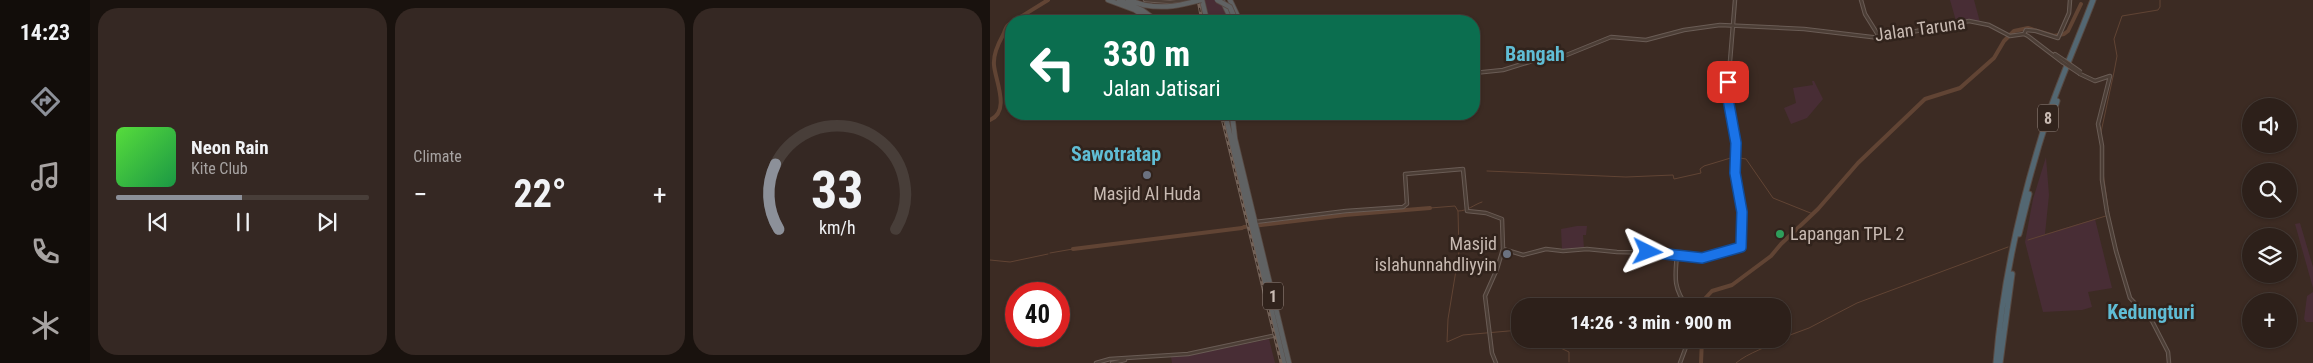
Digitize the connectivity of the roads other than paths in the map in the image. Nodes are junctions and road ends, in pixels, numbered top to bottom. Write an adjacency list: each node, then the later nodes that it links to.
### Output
1 (1108, 0): 14 (highway)
2 (1119, 0): 15 (highway)
3 (1128, 0): 13 (highway)
4 (1187, 0): 13 (street)
5 (1202, 0): 13 (highway, bridge); 16 (highway)
6 (1217, 0): 18 (highway, bridge)
7 (1222, 0): 17 (highway)
8 (1230, 0): 19 (highway)
9 (1735, 0): 20 (street)
10 (1861, 0): 22 (street)
11 (2070, 0): 21 (street, Jalan Taruna)
12 (2095, 0): 39 (highway, 8)
13 (1145, 2)
14 (1145, 15)
15 (1148, 15)
16 (1205, 15)
17 (1229, 15)
18 (1234, 15)
19 (1236, 15)
20 (1733, 25): 22 (street, Jalan Taruna); 23 (street, Jalan Taruna); 27 (street)
21 (2024, 34): 22 (street, Jalan Taruna); 40 (street, bridge)
22 (1880, 38)
23 (1480, 72)
24 (1230, 121): 25 (highway, 1)
25 (1254, 226): 26 (street); 29 (highway, 1); 36 (highway, 1)
26 (1503, 249): 27 (street); 37 (street)
27 (1677, 254): 28 (street)
28 (1680, 298)
29 (1278, 335): 31 (street); 35 (highway, 1)
30 (1685, 348): 38 (street)
31 (1128, 358): 32 (street); 34 (street)
32 (1102, 362): 33 (street)
33 (1096, 363)
34 (1112, 363)
35 (1284, 363)
36 (1289, 363)
37 (1496, 363)
38 (1680, 363)
39 (1998, 363)
40 (2169, 363)

